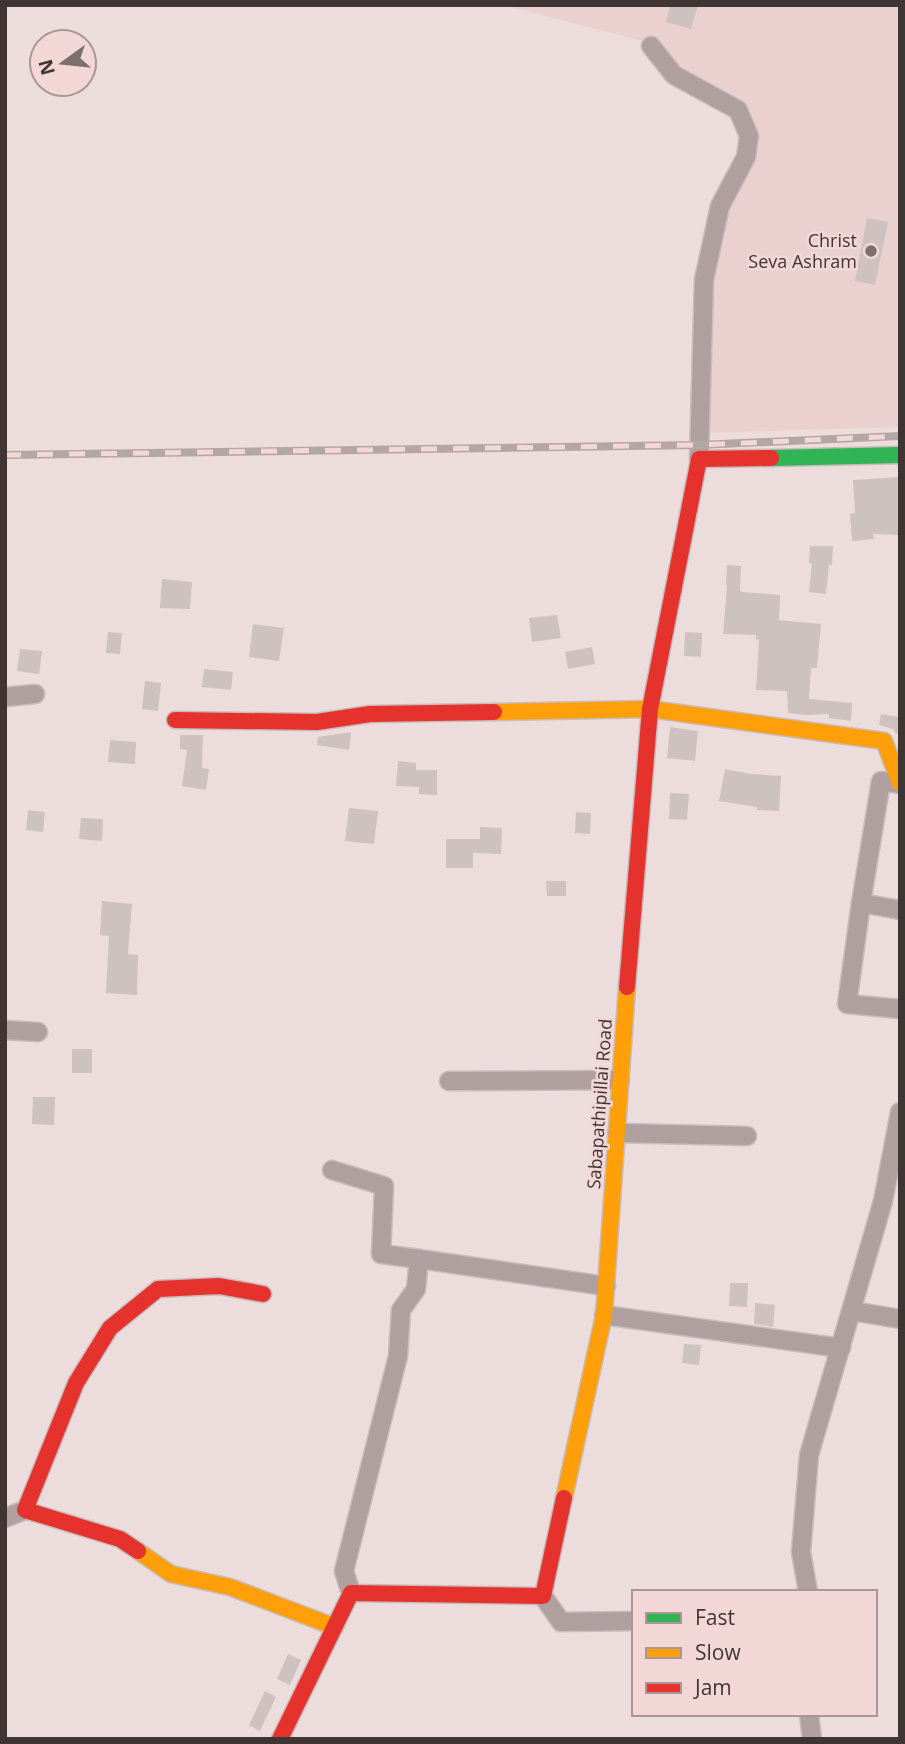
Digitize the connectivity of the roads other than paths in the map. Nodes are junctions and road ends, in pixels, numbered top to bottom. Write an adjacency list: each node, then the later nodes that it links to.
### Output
1 (651, 46): 3 (street)
2 (900, 455): 3 (street)
3 (699, 460): 6 (street, Sabapathipillai Road)
4 (35, 694): 5 (street)
5 (5, 697)
6 (650, 709): 7 (street); 8 (street); 14 (street, Sabapathipillai Road)
7 (175, 720)
8 (900, 783): 9 (street)
9 (861, 903): 10 (street); 11 (street)
10 (900, 911)
11 (900, 1009)
12 (5, 1030): 13 (street)
13 (38, 1032)
14 (620, 1080): 15 (street); 17 (street, Sabapathipillai Road)
15 (449, 1081)
16 (900, 1112): 23 (street)
17 (617, 1133): 18 (street); 21 (street, Sabapathipillai Road)
18 (747, 1136)
19 (332, 1170): 20 (street)
20 (419, 1259): 21 (street); 30 (street)
21 (606, 1286): 24 (street, Sabapathipillai Road)
22 (264, 1294): 27 (street)
23 (852, 1311): 25 (street); 26 (street)
24 (604, 1315): 26 (street); 31 (street, Sabapathipillai Road)
25 (900, 1319)
26 (841, 1348): 29 (street)
27 (24, 1510): 28 (street); 33 (street)
28 (5, 1518)
29 (808, 1590)
30 (351, 1593): 31 (street); 33 (street)
31 (543, 1596): 32 (street)
32 (632, 1621)
33 (335, 1627): 35 (street)
34 (809, 1716): 36 (street)
35 (280, 1739)
36 (812, 1739)

